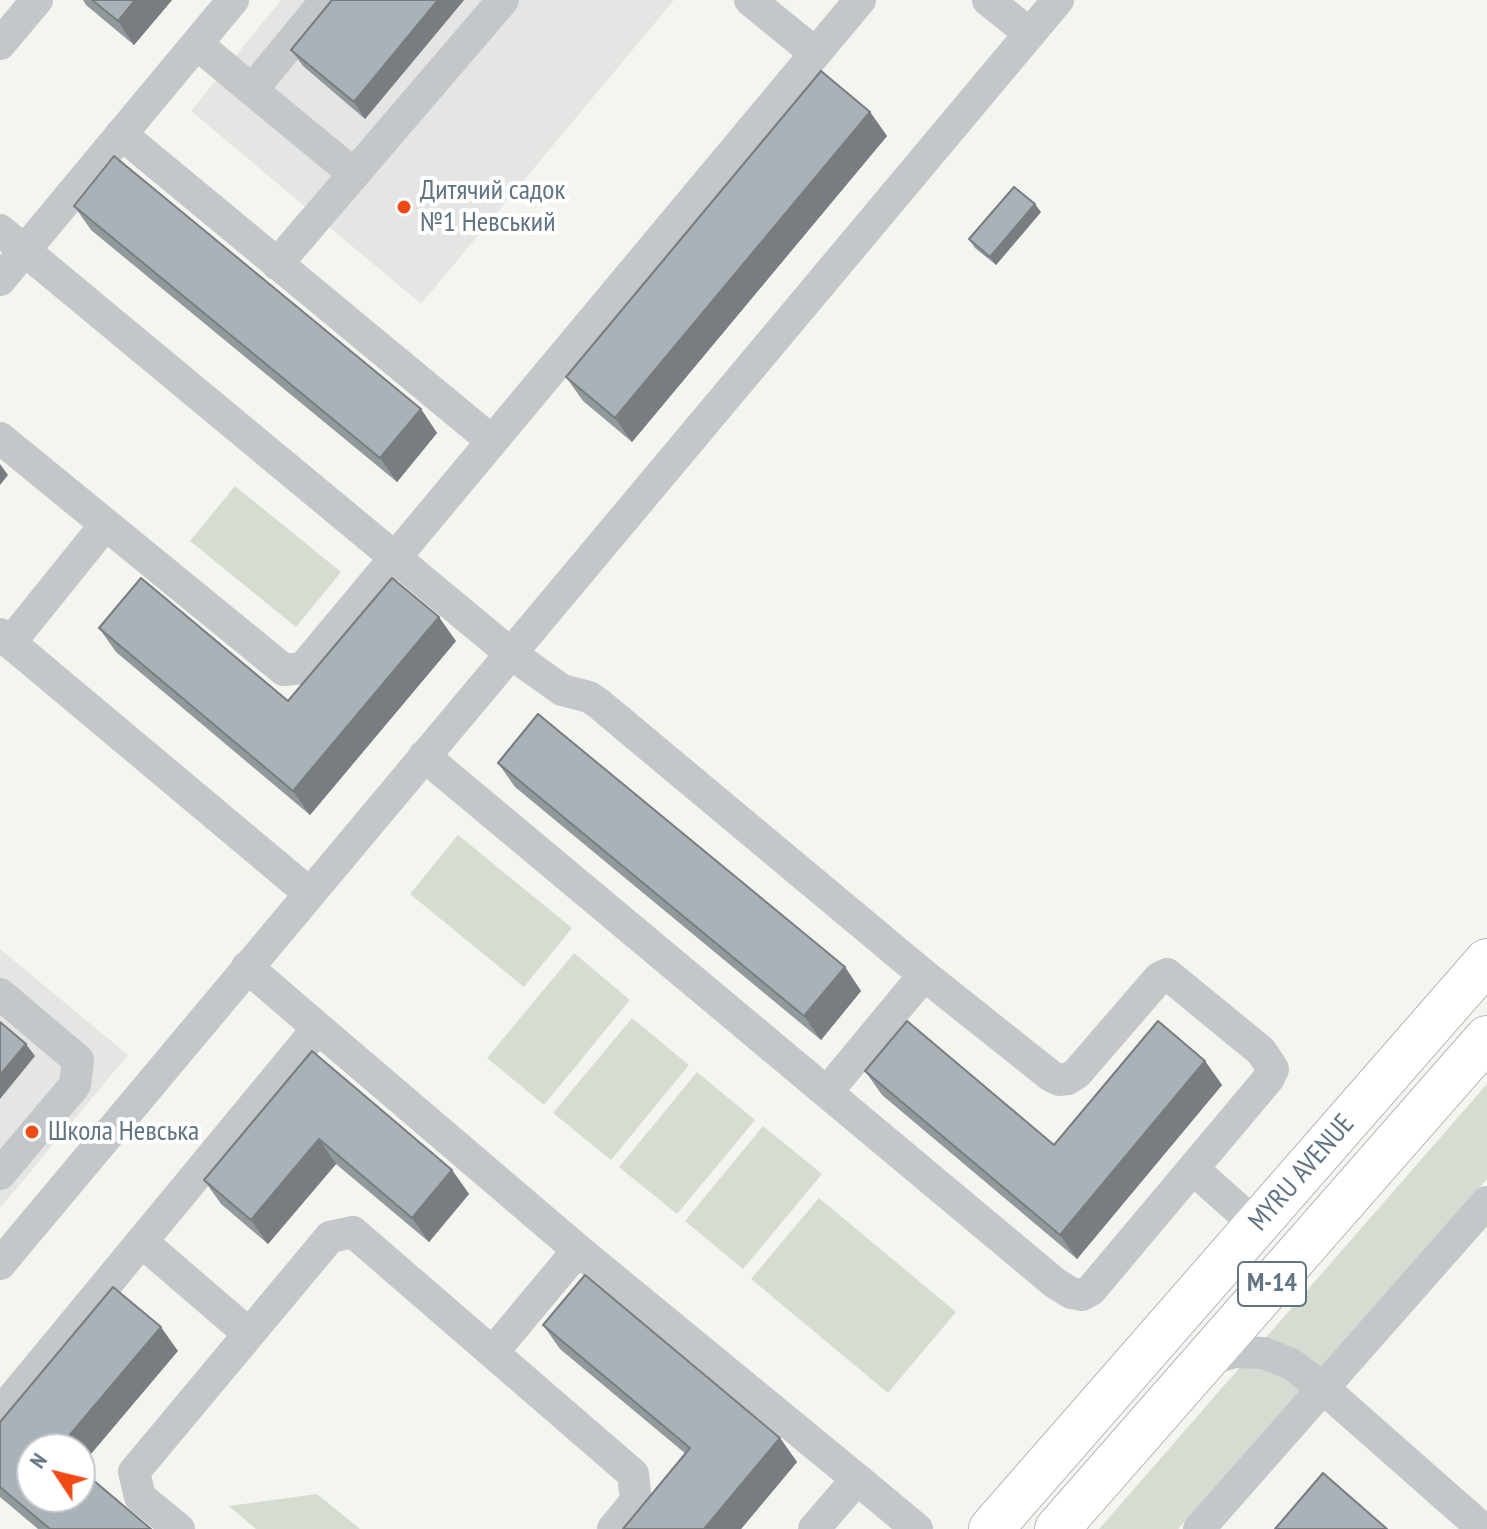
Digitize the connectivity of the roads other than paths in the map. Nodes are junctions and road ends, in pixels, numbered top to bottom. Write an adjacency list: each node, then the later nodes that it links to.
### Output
1 (37, 0): 10 (lane)
2 (233, 0): 11 (lane)
3 (326, 0): 13 (lane)
4 (503, 0): 15 (lane)
5 (750, 0): 12 (lane)
6 (860, 0): 12 (lane)
7 (988, 0): 9 (lane)
8 (1058, 0): 9 (lane)
9 (1030, 34): 25 (lane)
10 (0, 44)
11 (197, 44): 13 (lane); 14 (lane)
12 (815, 53): 21 (lane)
13 (252, 90): 15 (lane)
14 (121, 134): 17 (lane); 18 (lane)
15 (354, 174): 18 (lane)
16 (0, 230): 17 (lane)
17 (24, 251): 19 (lane); 23 (lane)
18 (277, 264): 21 (lane)
19 (0, 280)
20 (0, 438): 22 (lane)
21 (492, 441): 23 (lane)
22 (105, 525): 23 (lane); 24 (lane)
23 (394, 558): 25 (lane)
24 (5, 638): 27 (lane)
25 (510, 653): 26 (lane); 30 (lane)
26 (424, 756): 27 (lane); 34 (lane)
27 (309, 893): 29 (lane)
28 (1487, 961): 38 (highway, MYRU AVENUE / М-14)
29 (247, 967): 32 (lane); 41 (lane)
30 (924, 975): 34 (lane); 35 (lane)
31 (0, 994): 36 (lane)
32 (318, 1028): 39 (lane); 40 (lane)
33 (1487, 1038): 44 (highway, MYRU AVENUE / М-14)
34 (827, 1092): 35 (lane)
35 (1193, 1169): 38 (lane)
36 (0, 1174)
37 (1487, 1202): 45 (lane)
38 (1256, 1225): 52 (highway, MYRU AVENUE / М-14)
39 (142, 1242): 42 (lane); 46 (lane)
40 (578, 1250): 43 (lane); 47 (lane)
41 (0, 1264)
42 (249, 1334): 43 (lane); 48 (lane)
43 (493, 1352): 49 (lane)
44 (1205, 1361): 45 (lane); 53 (highway, MYRU AVENUE / М-14)
45 (1323, 1388): 54 (lane); 55 (lane)
46 (0, 1413)
47 (857, 1479): 50 (lane); 51 (lane)
48 (179, 1529)
49 (613, 1529)
50 (814, 1529)
51 (917, 1529)
52 (991, 1529)
53 (1057, 1529)
54 (1199, 1529)
55 (1483, 1529)

